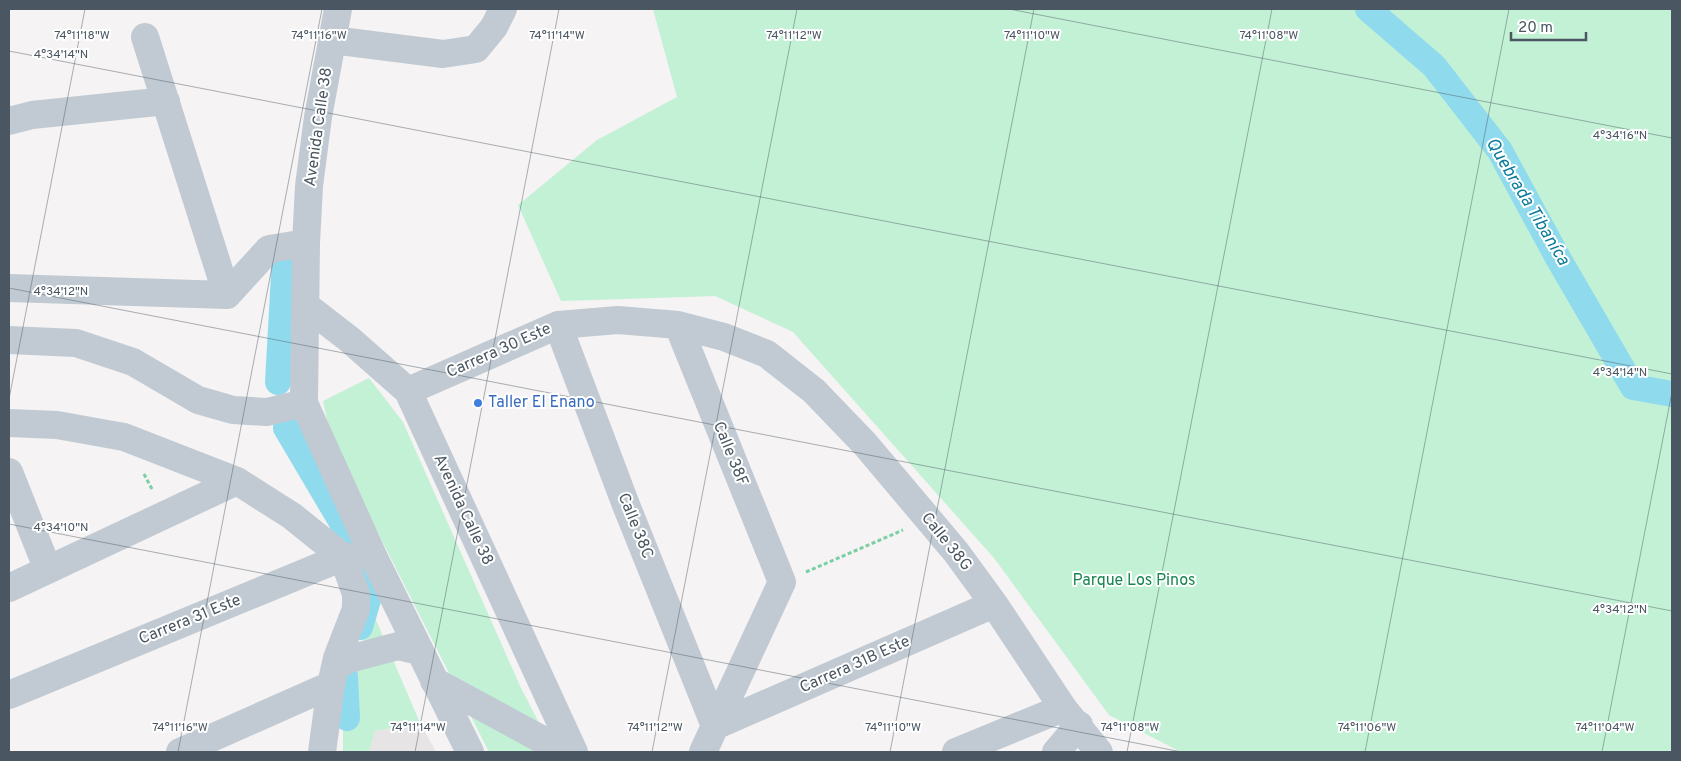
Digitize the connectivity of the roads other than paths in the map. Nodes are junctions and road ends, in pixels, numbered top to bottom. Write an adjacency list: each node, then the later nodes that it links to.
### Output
1 (338, 9): 4 (street, Avenida Calle 38)
2 (503, 9): 4 (street)
3 (145, 37): 5 (street)
4 (332, 40): 7 (street, Avenida Calle 38)
5 (166, 102): 6 (street); 9 (street)
6 (9, 121)
7 (306, 243): 9 (street); 10 (street, Avenida Calle 38)
8 (9, 288): 9 (street)
9 (226, 295)
10 (304, 305): 15 (street, Avenida Calle 38); 16 (street, Avenida Calle 38)
11 (558, 325): 12 (street, Carrera 30 Este); 15 (street, Carrera 30 Este); 30 (street, Calle 38C)
12 (678, 325): 14 (street, Carrera 30 Este); 30 (street, Calle 38F)
13 (9, 340): 16 (street)
14 (767, 354): 24 (street, Calle 38G)
15 (408, 391): 36 (street, Avenida Calle 38)
16 (304, 403): 21 (street, Avenida Calle 38)
17 (9, 423): 19 (street)
18 (9, 472): 22 (street)
19 (237, 481): 20 (street); 22 (street)
20 (343, 557): 21 (street, Carrera 31 Este); 26 (street); 28 (street, Carrera 31 Este)
21 (374, 558): 25 (street, Avenida Calle 38)
22 (48, 570): 23 (street)
23 (9, 588)
24 (994, 604): 29 (street, Calle 38G); 30 (street, Carrera 31B Este)
25 (420, 651): 26 (street); 27 (street, Avenida Calle 38)
26 (333, 676): 32 (street); 33 (street)
27 (434, 681): 34 (street, Avenida Calle 38); 35 (street)
28 (9, 695)
29 (1071, 716): 31 (street, Calle 38G); 38 (street); 39 (street)
30 (715, 726): 37 (street)
31 (1100, 751)
32 (180, 752)
33 (322, 752)
34 (470, 752)
35 (565, 752)
36 (574, 752)
37 (703, 752)
38 (956, 752)
39 (1056, 752)

